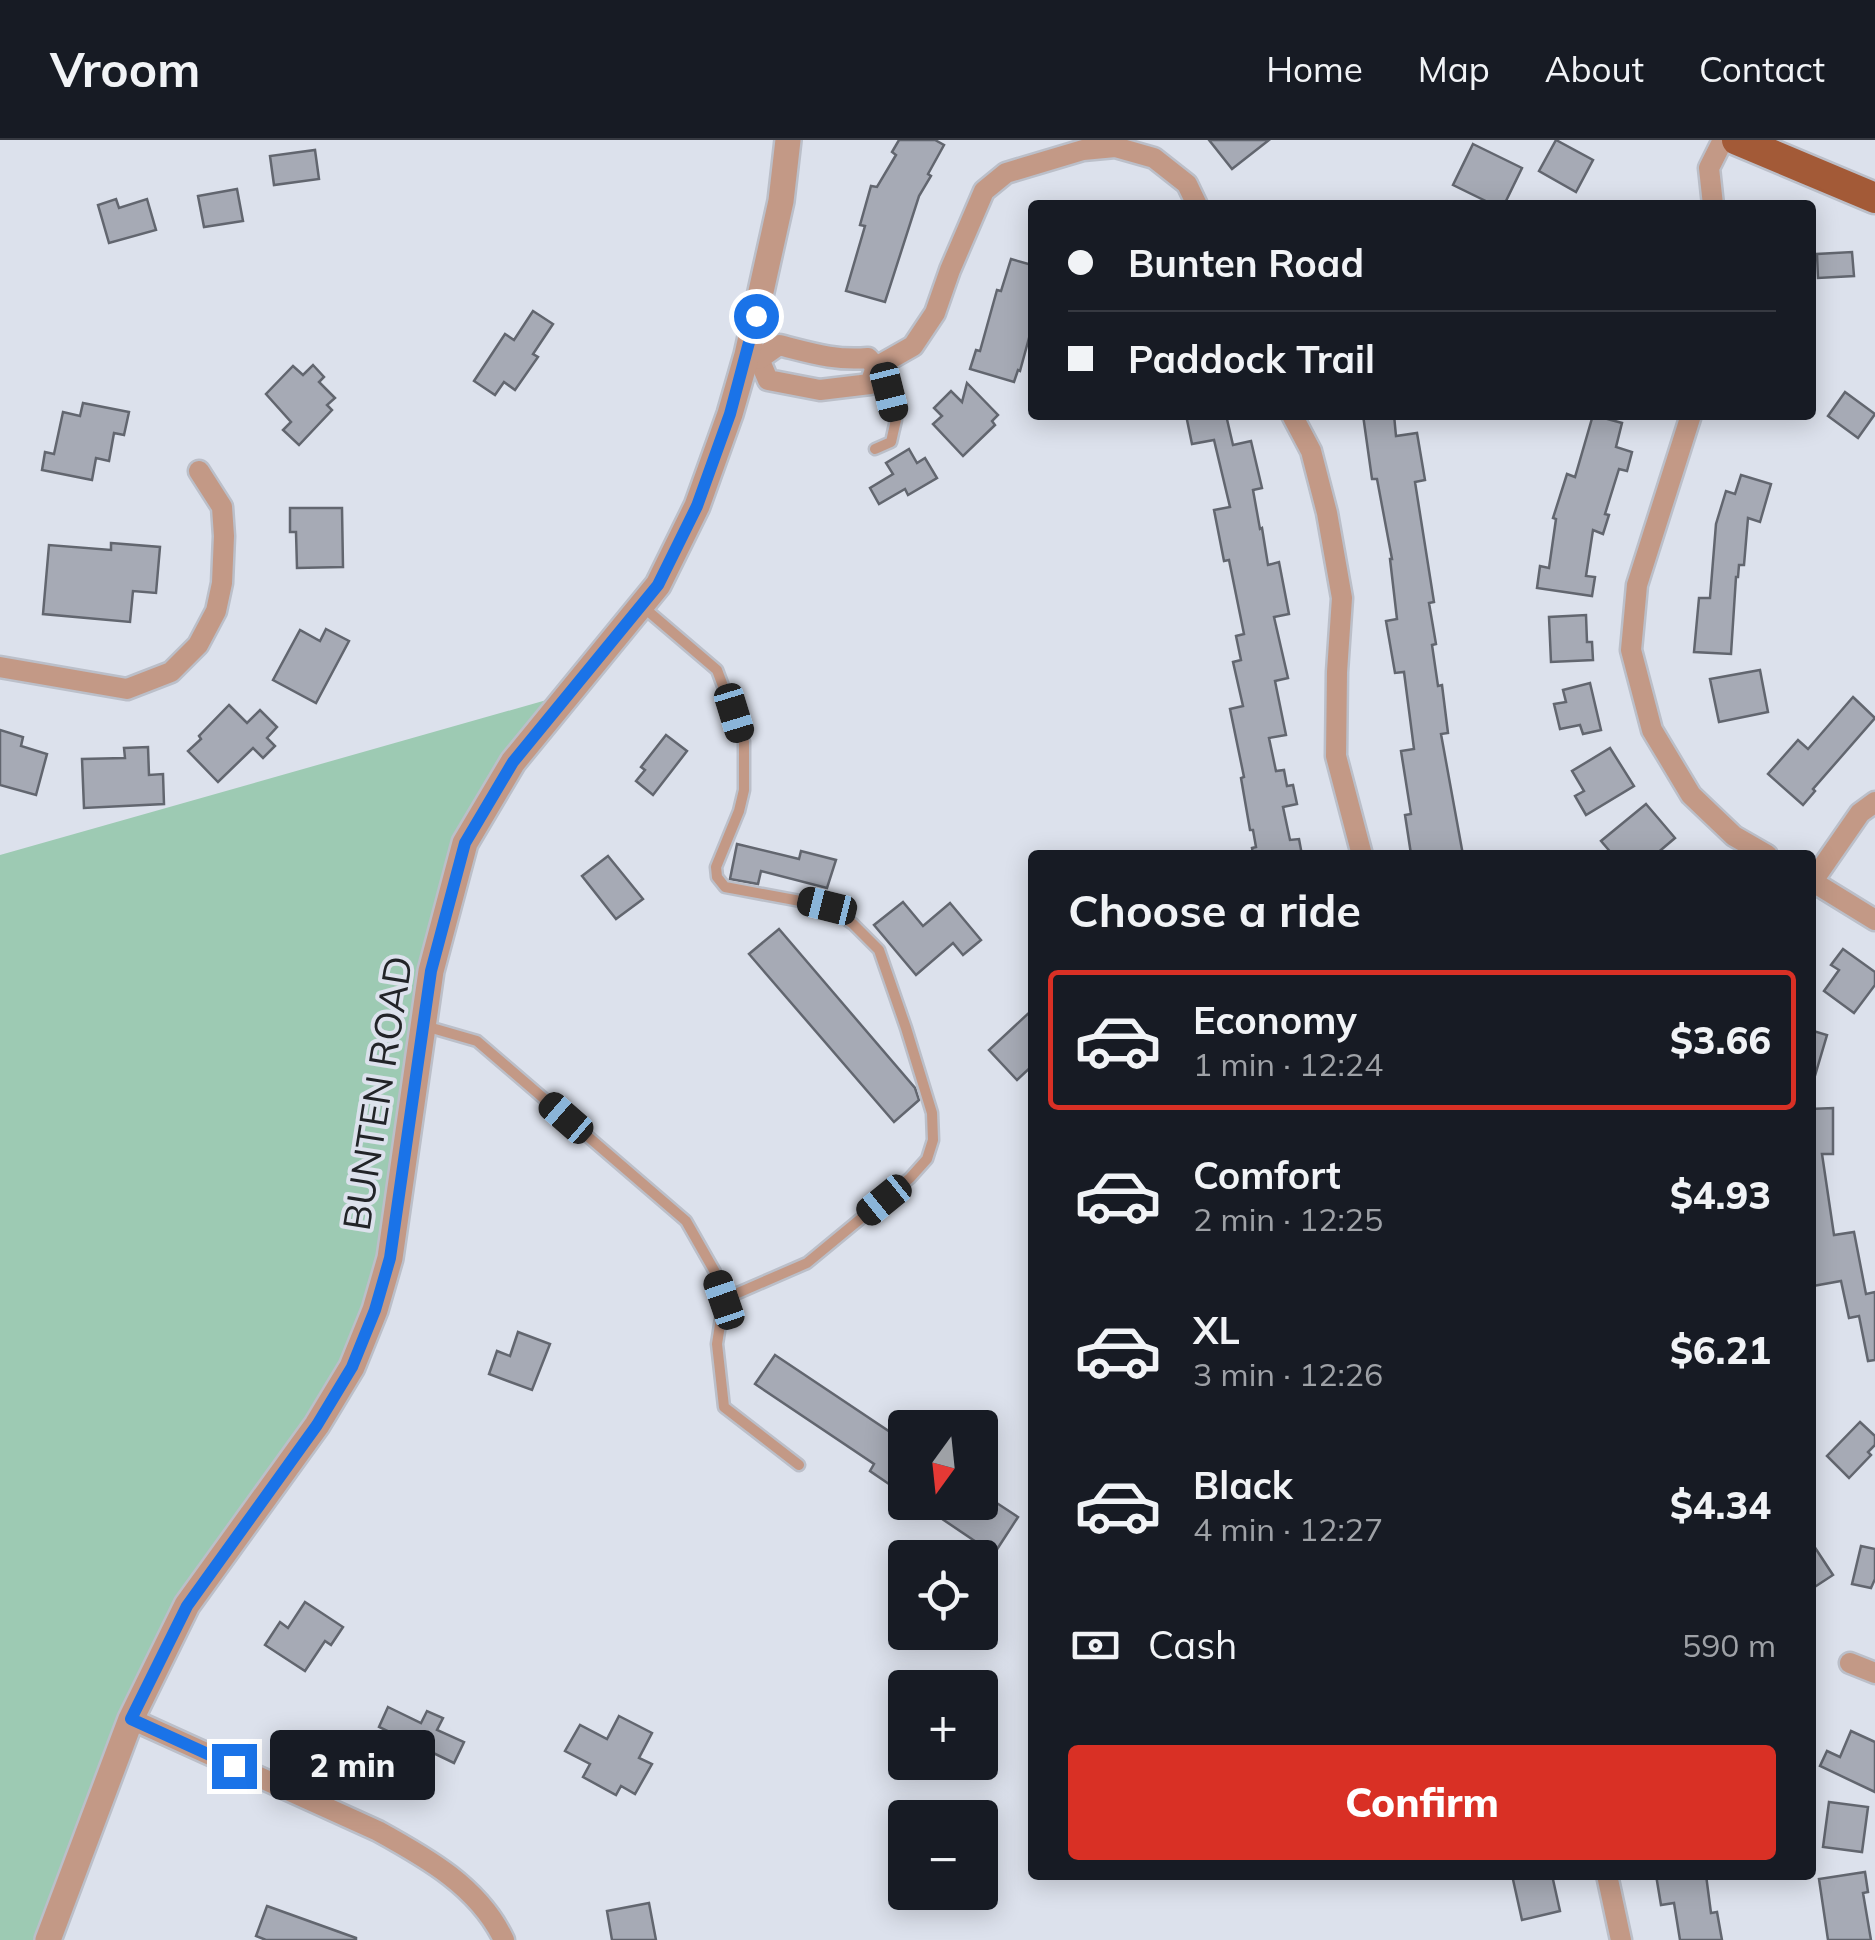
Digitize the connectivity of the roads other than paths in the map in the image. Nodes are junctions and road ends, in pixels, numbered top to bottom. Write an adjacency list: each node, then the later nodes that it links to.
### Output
1 (788, 140): 7 (street, BUNTEN ROAD)
2 (1722, 140): 6 (street)
3 (1737, 140): 4 (main road)
4 (1875, 198)
5 (1195, 200): 9 (street)
6 (1712, 200)
7 (753, 357): 8 (street); 10 (street); 15 (street, BUNTEN ROAD)
8 (836, 358): 9 (street); 10 (street)
9 (879, 366): 10 (street); 13 (lane)
10 (836, 388)
11 (1295, 420): 18 (street)
12 (1689, 420): 19 (street)
13 (876, 449)
14 (199, 471): 16 (street)
15 (642, 606): 23 (street, BUNTEN ROAD); 24 (lane)
16 (0, 667)
17 (1875, 802): 20 (street)
18 (1361, 850)
19 (1758, 850)
20 (1816, 875)
21 (1816, 885): 22 (street)
22 (1875, 920)
23 (424, 1026): 24 (lane); 28 (street, BUNTEN ROAD)
24 (724, 1300): 25 (lane)
25 (799, 1464)
26 (1850, 1663): 27 (street)
27 (1875, 1673)
28 (131, 1719): 30 (street, BUNTEN ROAD); 31 (street)
29 (1608, 1880): 32 (street)
30 (48, 1940)
31 (504, 1940)
32 (1621, 1940)

